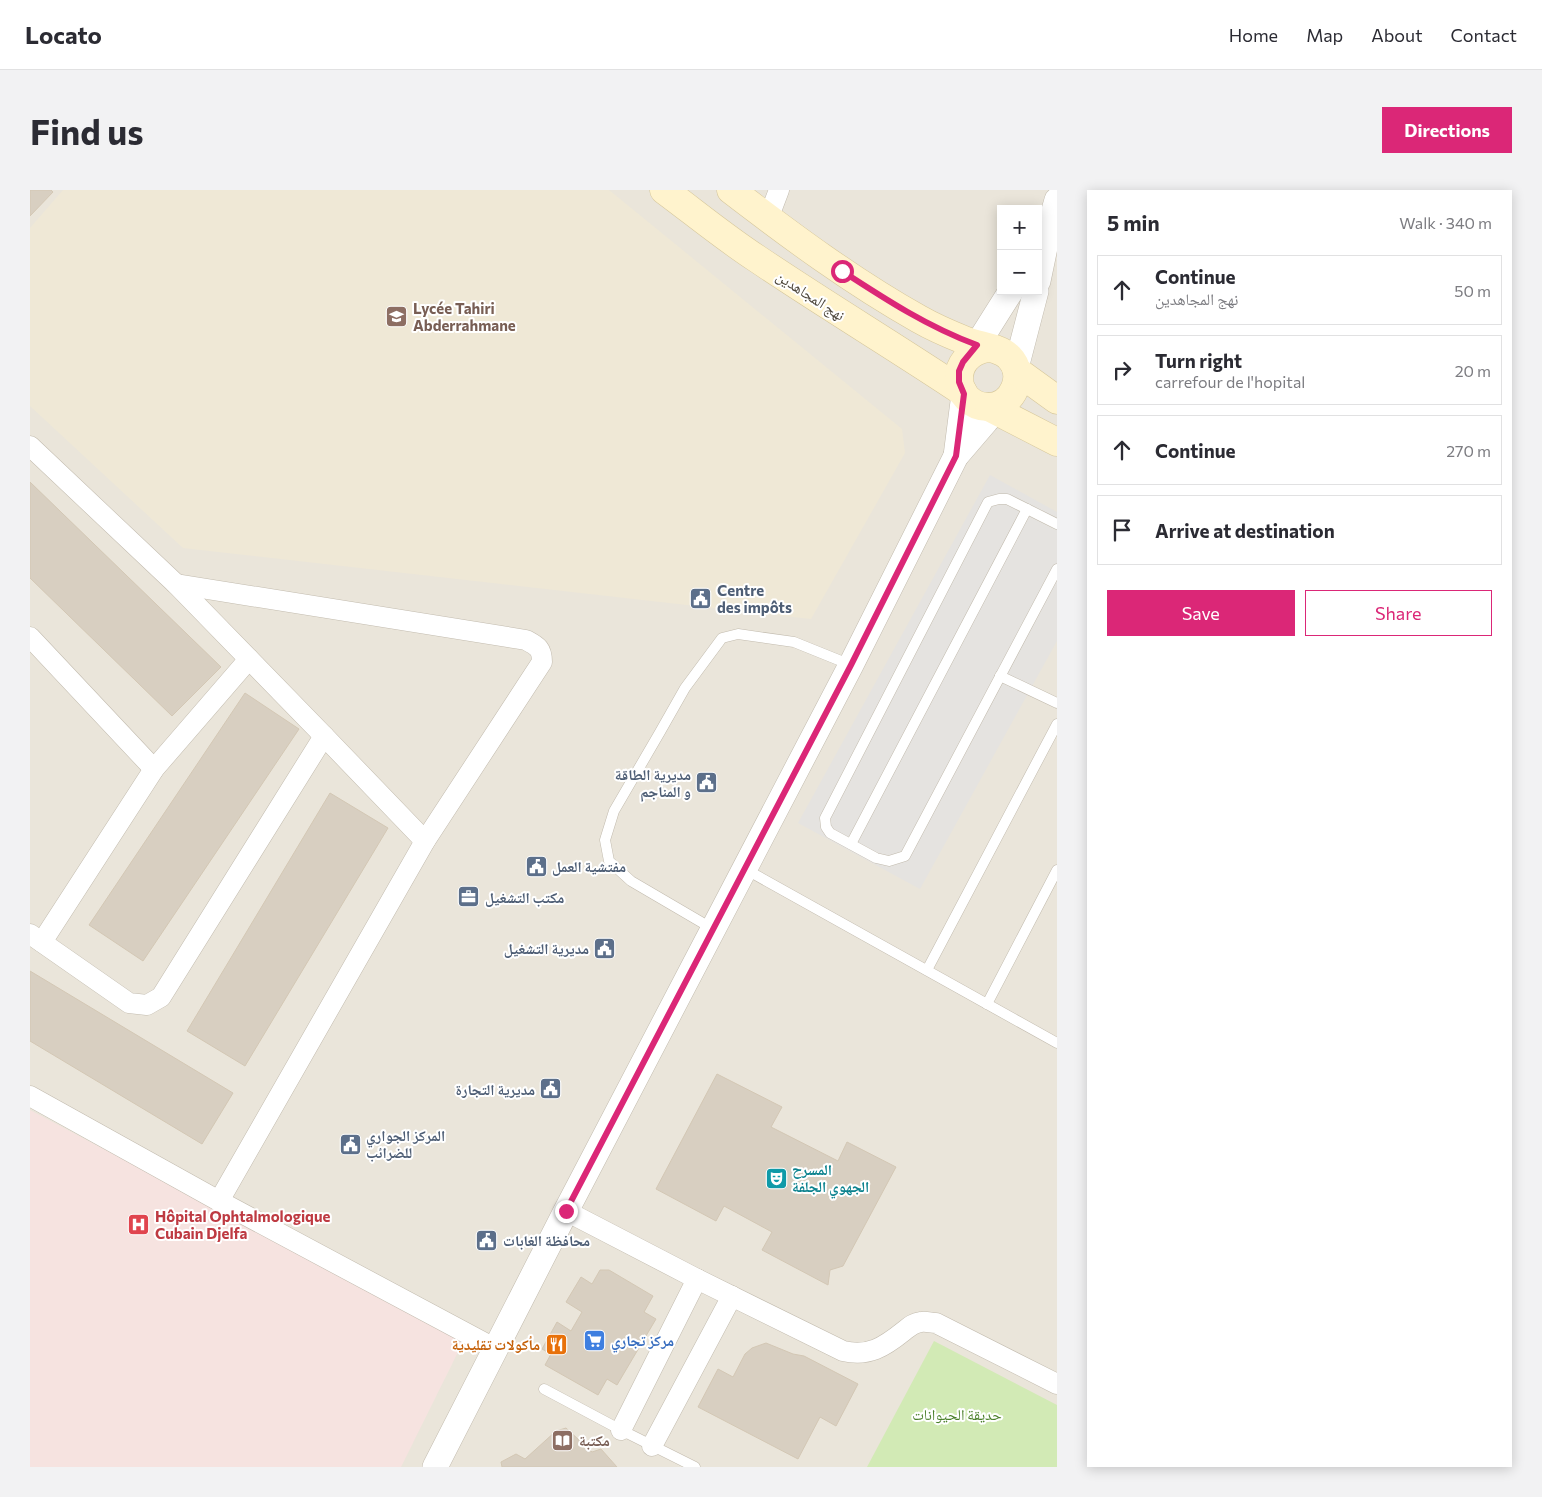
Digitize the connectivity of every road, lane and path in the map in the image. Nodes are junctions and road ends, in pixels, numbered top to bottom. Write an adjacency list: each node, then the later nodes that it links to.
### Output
1 (664, 190): 12 (main road, نهج المجاهدين)
2 (731, 190): 5 (main road)
3 (780, 190): 5 (street)
4 (1057, 200): 6 (street)
5 (768, 218): 10 (main road)
6 (1044, 236): 7 (street)
7 (1042, 251)
8 (1009, 295): 10 (street)
9 (1035, 295): 11 (street)
10 (978, 349): 11 (main road); 12 (main road)
11 (1016, 370): 13 (main road); 14 (main road)
12 (964, 393): 14 (main road); 17 (street)
13 (1057, 400)
14 (996, 406): 15 (main road); 17 (street)
15 (1057, 442)
16 (30, 446): 21 (street)
17 (956, 456): 24 (street)
18 (1027, 509): 19 (lane); 31 (lane); 31 (lane)
19 (1057, 524)
20 (1057, 569): 25 (lane)
21 (176, 584): 23 (street); 30 (street)
22 (30, 637): 29 (street)
23 (249, 659): 28 (street); 29 (street)
24 (851, 665): 32 (street); 34 (lane)
25 (1000, 676): 26 (lane); 31 (lane)
26 (1057, 703)
27 (1057, 724): 36 (lane)
28 (324, 736): 30 (street); 35 (street)
29 (154, 770): 35 (street)
30 (425, 842): 40 (street)
31 (851, 844)
32 (745, 869): 34 (street); 36 (lane)
33 (1057, 870): 37 (lane)
34 (714, 929): 41 (street)
35 (36, 938)
36 (927, 970): 37 (lane)
37 (987, 1004): 38 (lane)
38 (1057, 1043)
39 (30, 1096): 40 (street)
40 (219, 1201): 44 (street)
41 (566, 1211): 42 (street); 44 (street)
42 (697, 1279): 43 (street); 47 (street)
43 (732, 1296): 45 (street); 48 (street)
44 (496, 1349): 49 (street)
45 (1057, 1384)
46 (544, 1389): 47 (lane)
47 (621, 1430): 48 (lane)
48 (652, 1446): 50 (lane)
49 (435, 1467)
50 (694, 1467)

